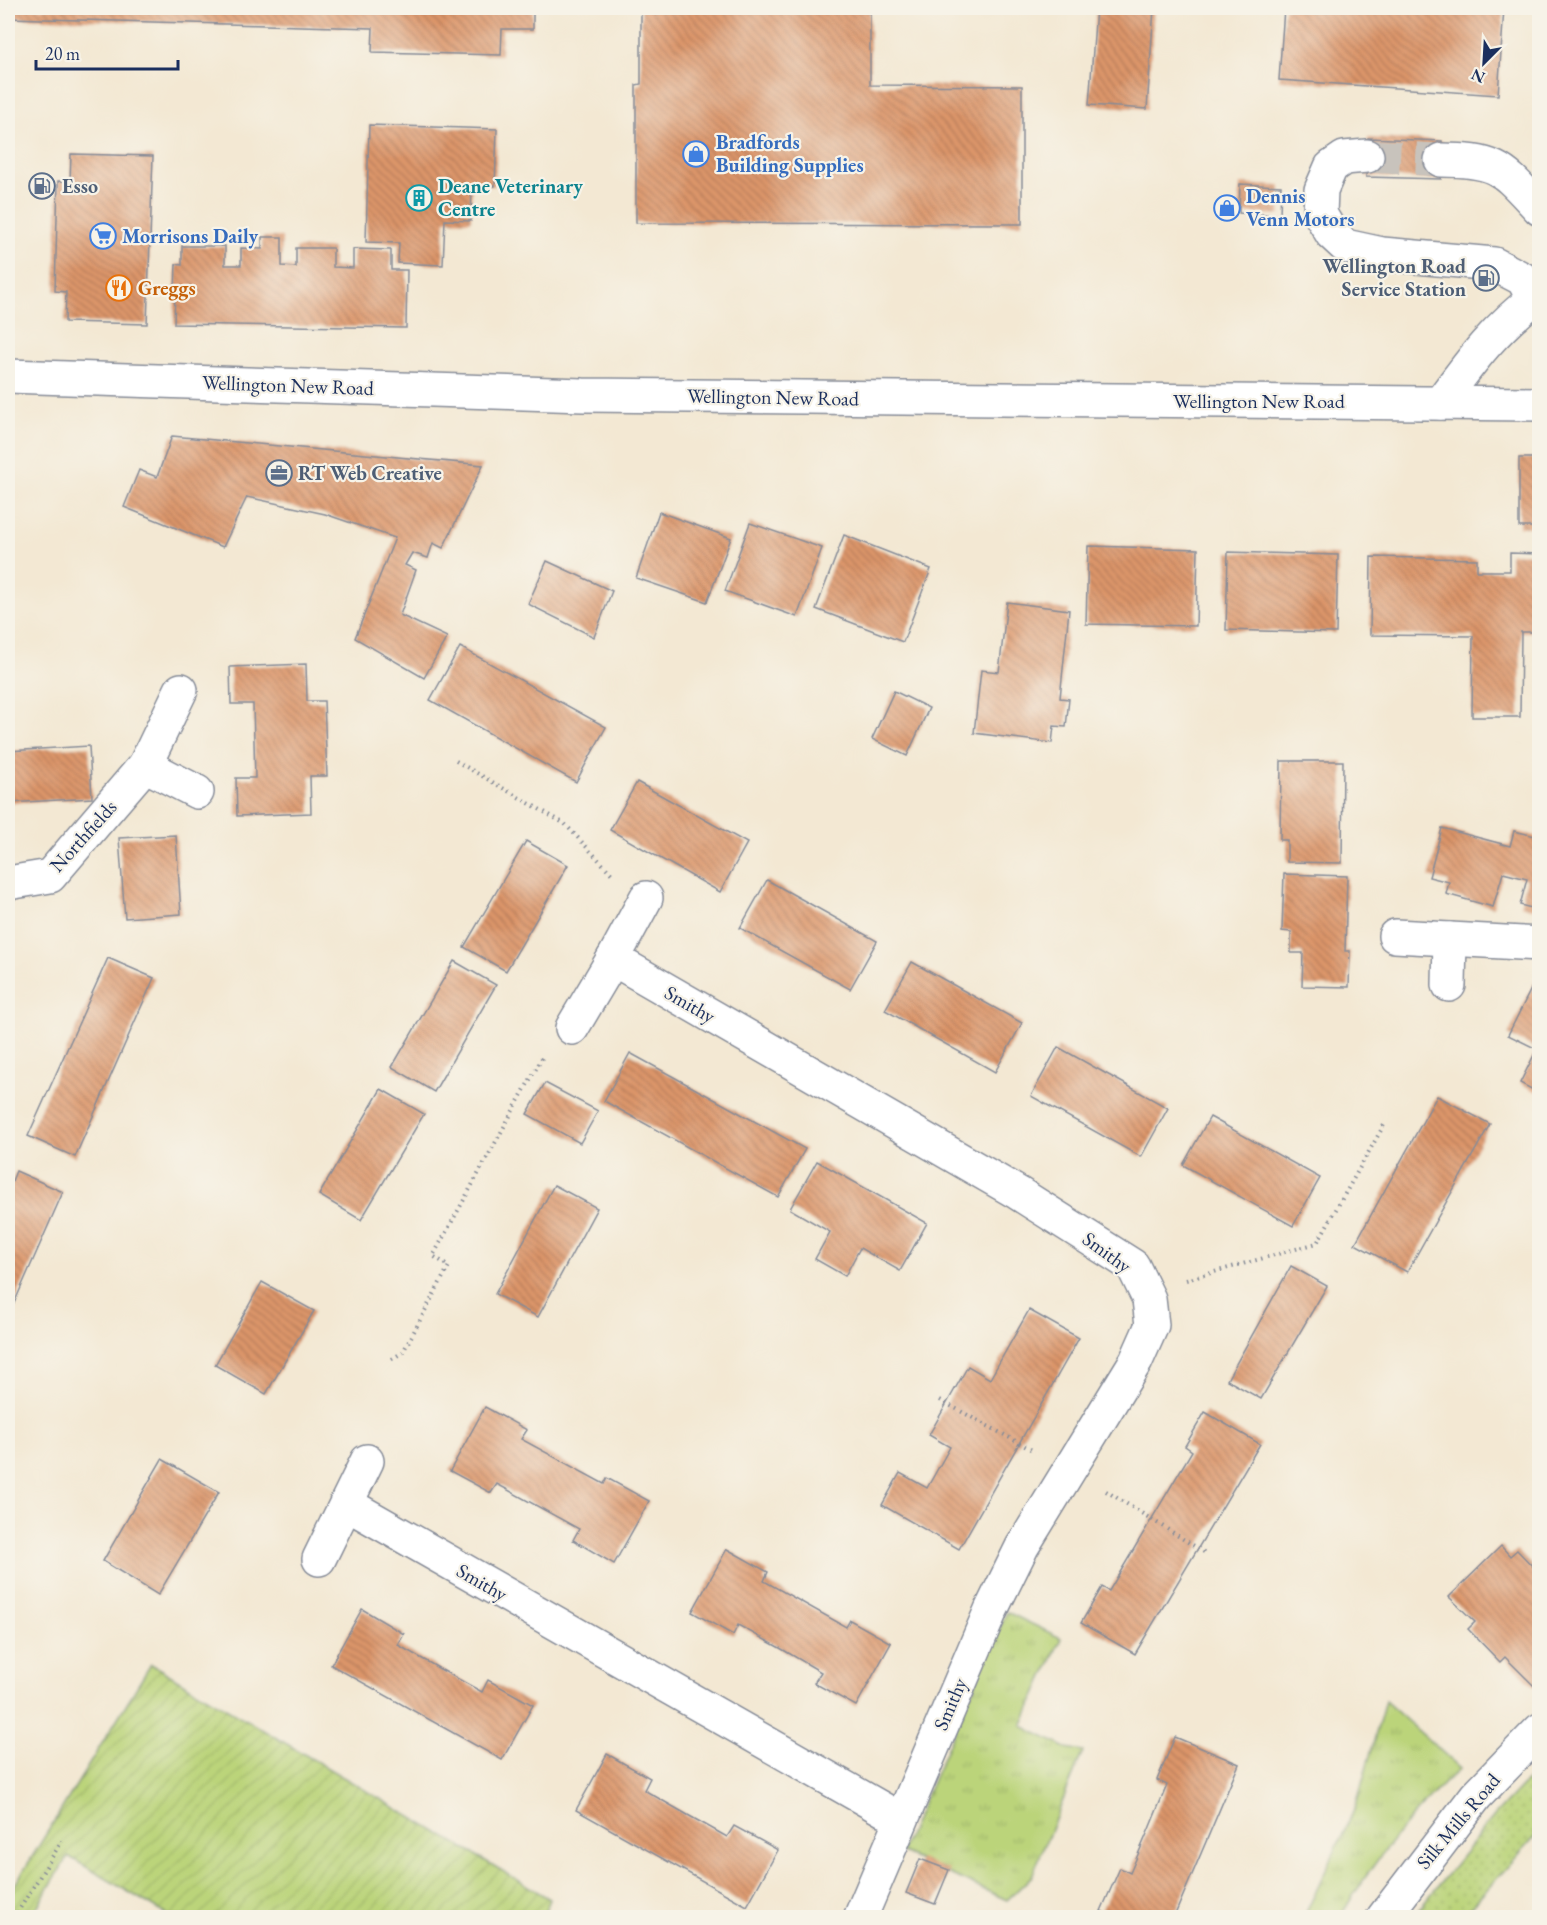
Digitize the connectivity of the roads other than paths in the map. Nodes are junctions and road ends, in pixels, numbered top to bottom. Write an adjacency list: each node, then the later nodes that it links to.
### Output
1 (1367, 156): 4 (street)
2 (1441, 160): 3 (street)
3 (1539, 209)
4 (1536, 296): 6 (street)
5 (8, 376): 6 (street, Wellington New Road)
6 (1440, 403): 7 (street, Wellington New Road)
7 (1539, 404)
8 (181, 690): 9 (street, Northfields)
9 (145, 765): 10 (street); 11 (street, Northfields)
10 (197, 792)
11 (8, 883)
12 (646, 898): 16 (street)
13 (1395, 936): 14 (street)
14 (1450, 939): 15 (street); 17 (street)
15 (1539, 944)
16 (614, 959): 18 (street); 23 (street, Smithy)
17 (1449, 985)
18 (572, 1028)
19 (367, 1461): 20 (street)
20 (347, 1504): 21 (street); 23 (street, Smithy)
21 (319, 1559)
22 (1539, 1730): 25 (street, Silk Mills Road)
23 (900, 1819): 24 (street, Smithy)
24 (860, 1917)
25 (1383, 1917)

